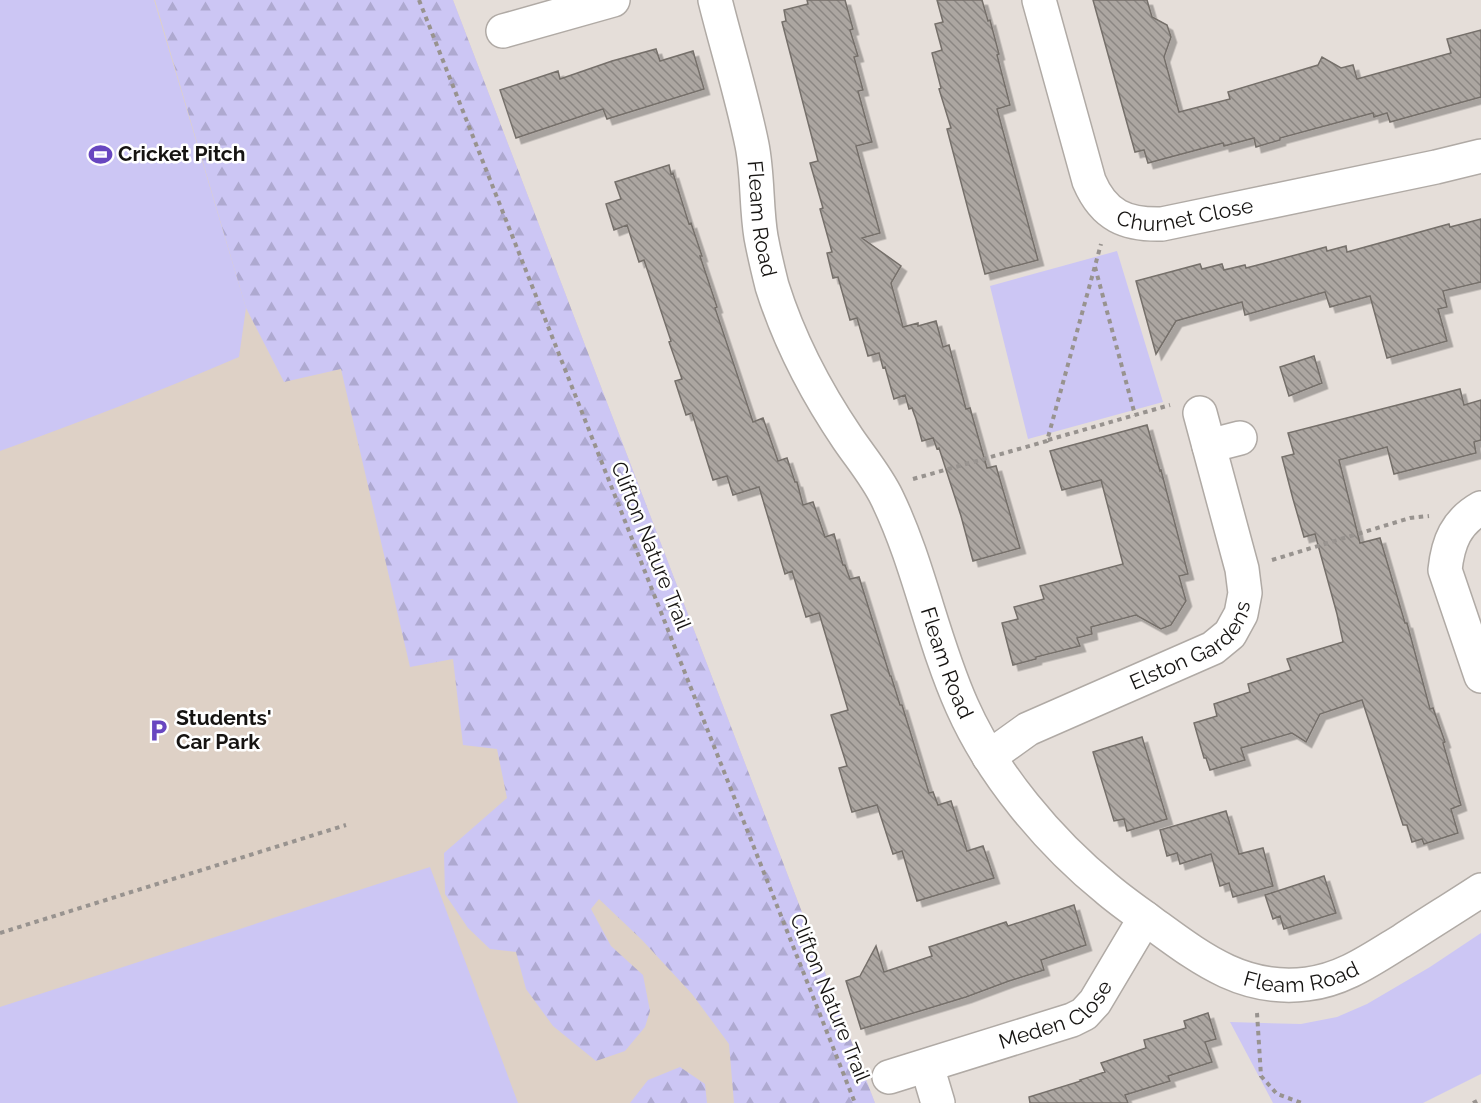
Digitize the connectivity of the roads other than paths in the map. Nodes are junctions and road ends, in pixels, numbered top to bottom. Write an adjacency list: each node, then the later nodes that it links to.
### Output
1 (613, 0): 4 (street)
2 (715, 0): 12 (street, Fleam Road)
3 (1039, 0): 6 (street, Churnet Close)
4 (539, 10): 5 (street)
5 (503, 31)
6 (1481, 156)
7 (1200, 413): 9 (street, Elston Gardens)
8 (1240, 438): 9 (street)
9 (1209, 446): 12 (street, Elston Gardens)
10 (1472, 515): 11 (street)
11 (1481, 676)
12 (989, 757): 14 (street, Fleam Road)
13 (1481, 890): 14 (street, Fleam Road)
14 (1145, 918): 15 (street, Meden Close)
15 (927, 1066): 16 (street, Meden Close); 17 (street)
16 (889, 1077)
17 (938, 1103)

